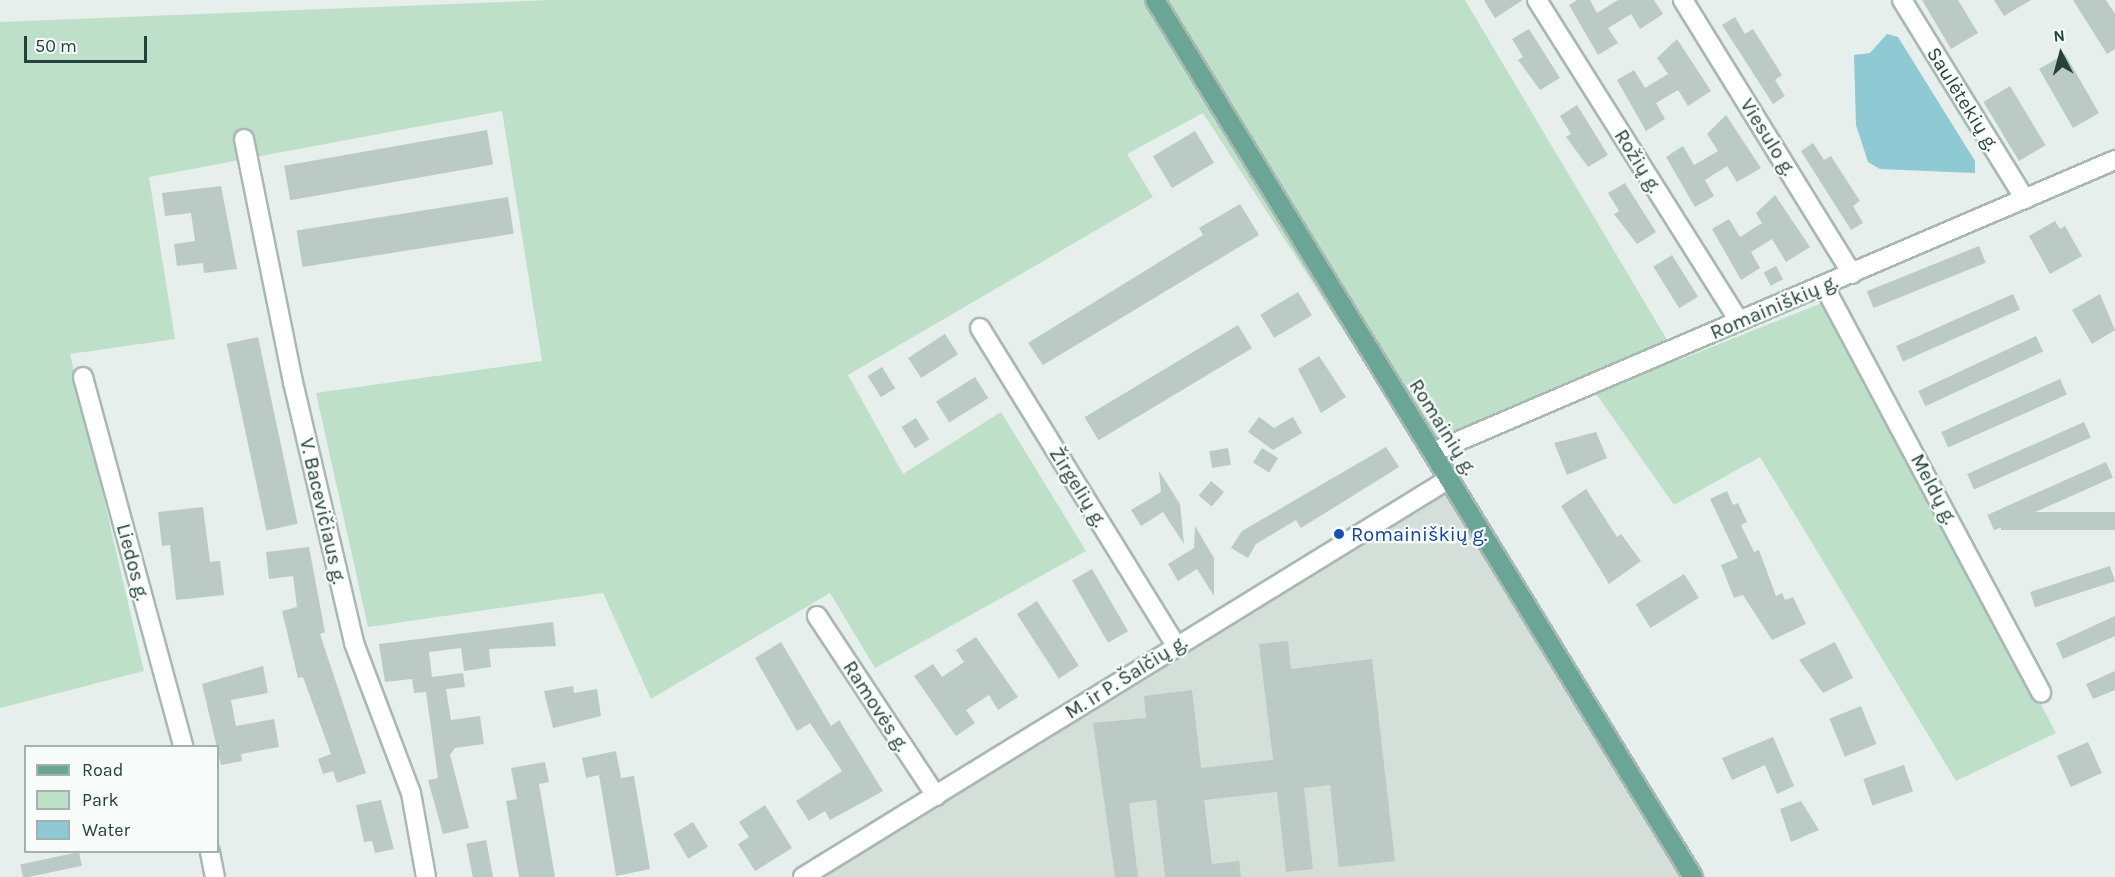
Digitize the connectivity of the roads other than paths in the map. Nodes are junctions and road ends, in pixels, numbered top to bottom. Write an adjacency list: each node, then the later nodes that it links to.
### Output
1 (1155, 0): 13 (main road, Romainių g.)
2 (1537, 0): 10 (street, Rožių g.)
3 (1683, 0): 8 (street, Viesulo g.)
4 (1902, 0): 7 (street, Saulėtekių g.)
5 (244, 139): 22 (street, V. Bacevičiaus g.)
6 (2115, 160): 7 (street, Romainiškių g.)
7 (2025, 199): 8 (street, Romainiškių g.)
8 (1852, 274): 9 (street, Romainiškių g.)
9 (1824, 286): 10 (street, Romainiškių g.); 17 (street, Meldų g.)
10 (1739, 321): 13 (street, Romainiškių g.)
11 (980, 328): 16 (street, Žirgelių g.)
12 (83, 377): 18 (street, Liedos g.)
13 (1433, 452): 14 (main road, Romainių g.)
14 (1449, 479): 16 (street, M. ir P. Šalčių g.); 24 (main road, Romainių g.)
15 (817, 616): 19 (street, Ramovės g.)
16 (1176, 645): 19 (street, M. ir P. Šalčių g.)
17 (2041, 693)
18 (182, 745)
19 (936, 796): 23 (street, M. ir P. Šalčių g.)
20 (210, 853): 21 (street)
21 (215, 877)
22 (426, 877)
23 (803, 877)
24 (1693, 877)

